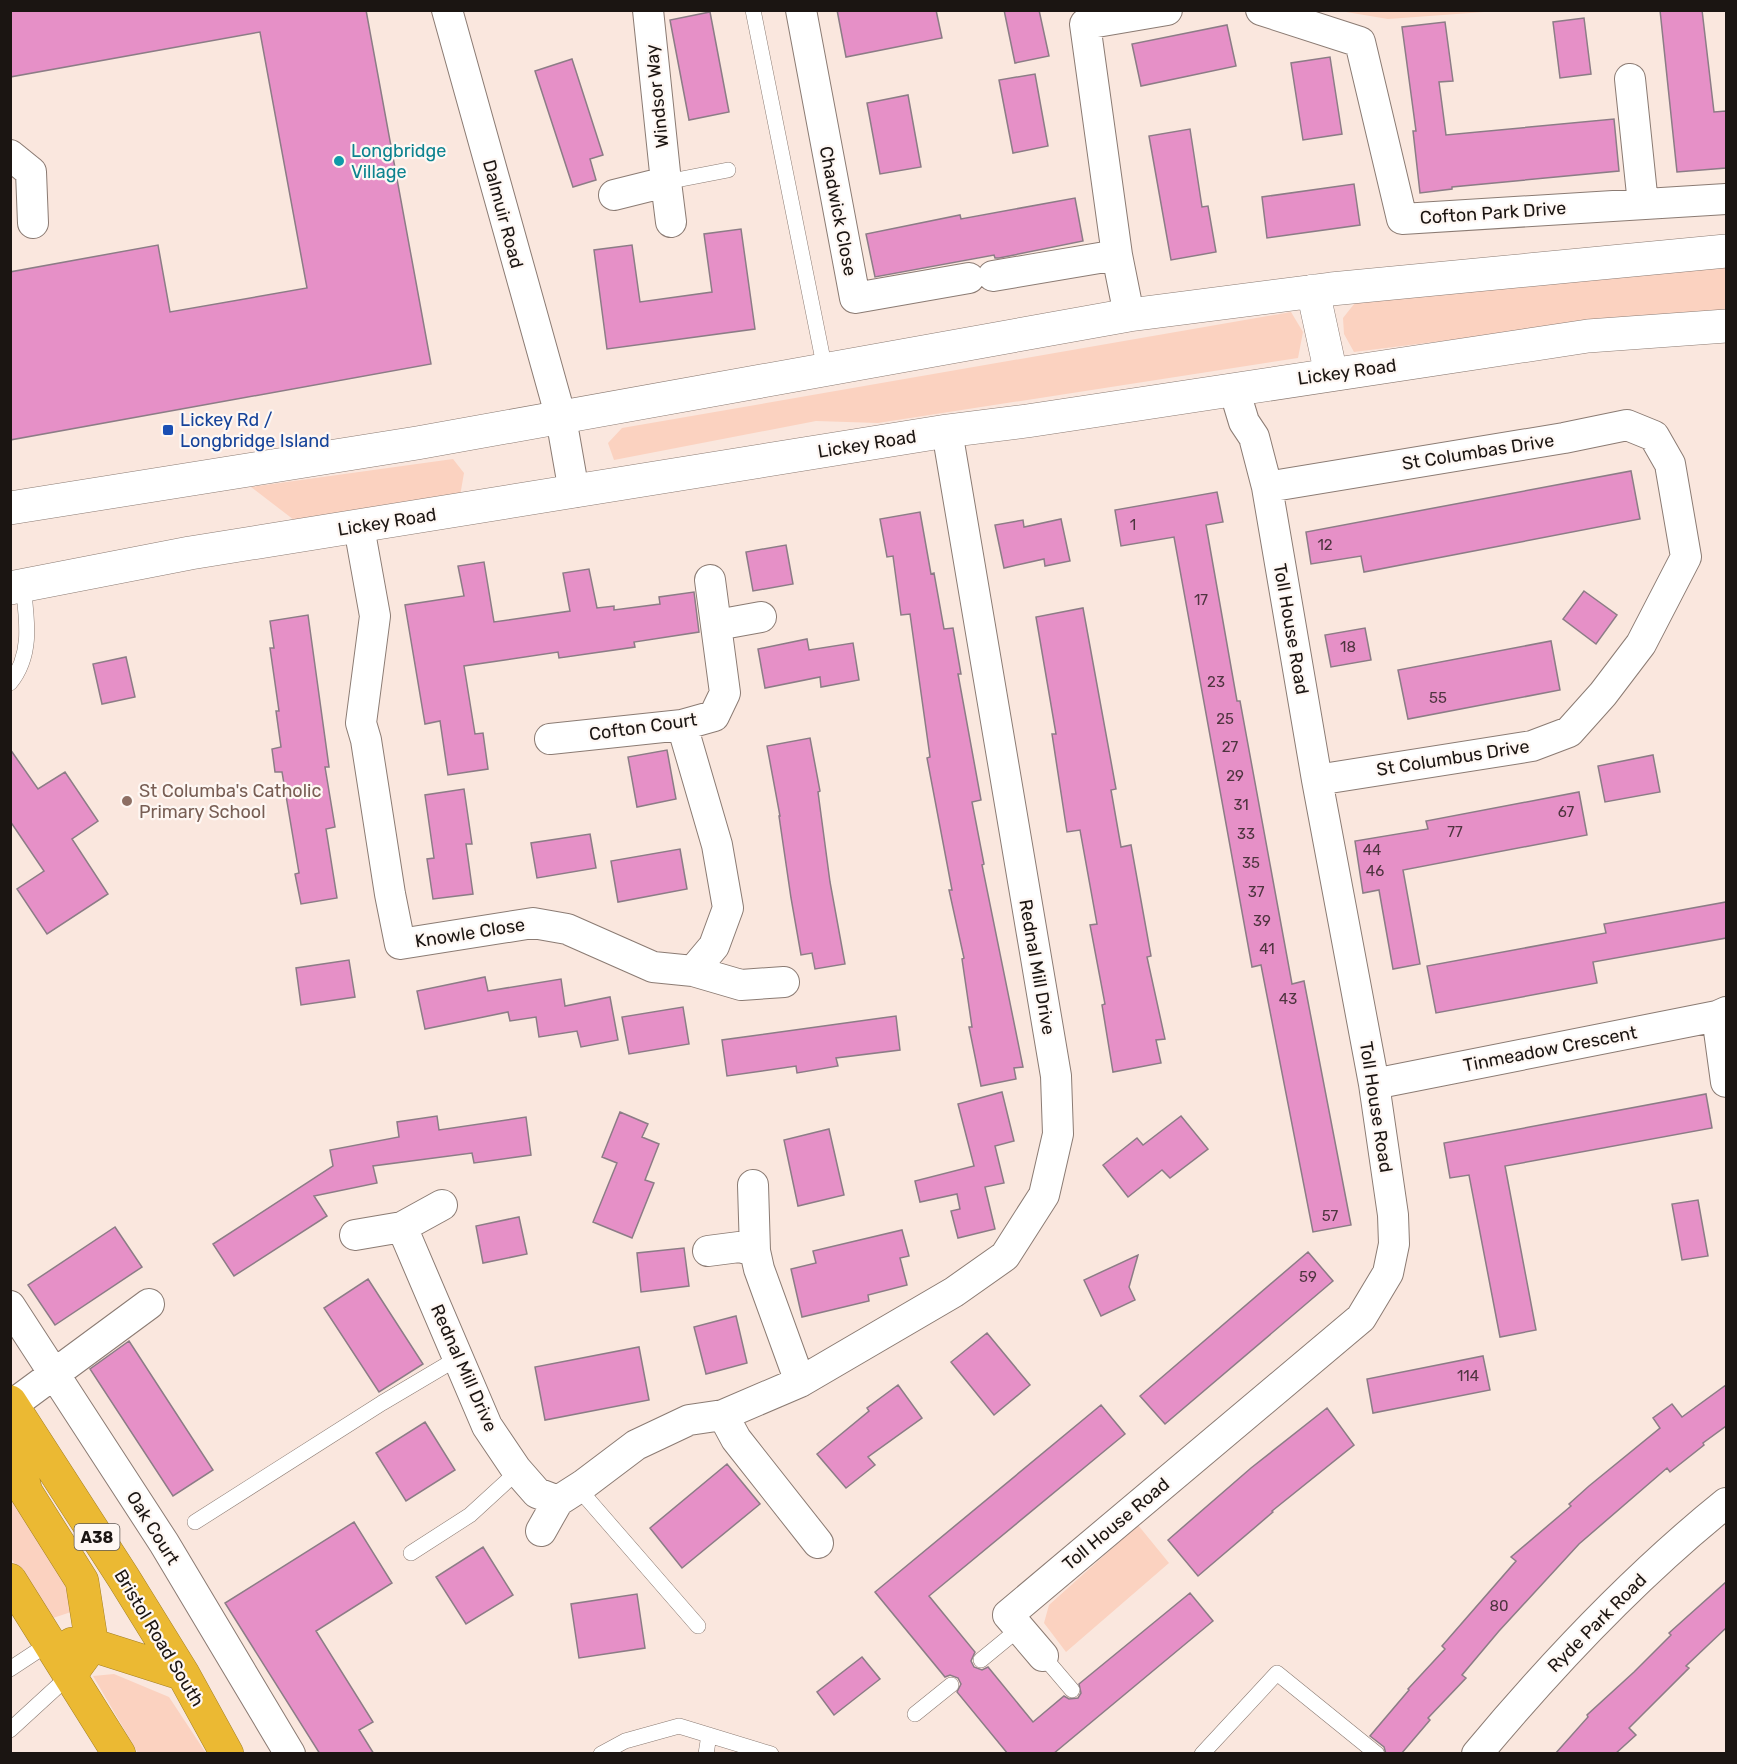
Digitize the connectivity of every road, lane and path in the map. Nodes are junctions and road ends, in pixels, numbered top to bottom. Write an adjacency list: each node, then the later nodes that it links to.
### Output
1 (447, 10): 25 (street, Dalmuir Road)
2 (648, 10): 11 (street, Windsor Way)
3 (753, 10): 22 (lane)
4 (801, 10): 18 (street, Chadwick Close)
5 (1167, 10): 7 (street)
6 (1261, 10): 14 (street, Cofton Park Drive)
7 (1083, 17): 18 (street)
8 (1630, 79): 14 (street)
9 (10, 155): 16 (street)
10 (728, 170): 11 (lane)
11 (666, 182): 12 (street); 15 (street, Windsor Way)
12 (615, 195)
13 (1726, 199): 14 (street, Cofton Park Drive)
14 (1643, 204)
15 (671, 222)
16 (33, 223)
17 (1726, 251): 19 (main road)
18 (1117, 255): 20 (street)
19 (1313, 291): 20 (main road); 23 (main road)
20 (1129, 315): 22 (main road)
21 (1726, 326): 23 (main road, Lickey Road)
22 (825, 370): 25 (main road)
23 (1331, 374): 24 (main road, Lickey Road)
24 (1234, 389): 26 (main road, Lickey Road); 28 (street, Toll House Road)
25 (561, 418): 29 (street, Dalmuir Road); 30 (main road)
26 (947, 431): 29 (main road, Lickey Road); 55 (street, Rednal Mill Drive)
27 (1670, 464): 28 (street, St Columbas Drive); 39 (street, St Columbus Drive)
28 (1267, 487): 39 (street, Toll House Road)
29 (574, 492): 31 (main road, Lickey Road)
30 (10, 508)
31 (359, 527): 33 (main road, Lickey Road); 40 (street, Knowle Close)
32 (710, 580): 35 (street, Cofton Court)
33 (17, 587): 36 (lane)
34 (761, 617): 35 (street)
35 (717, 625): 37 (street, Cofton Court)
36 (10, 683)
37 (682, 725): 38 (street, Cofton Court); 40 (street)
38 (550, 739)
39 (1317, 780): 44 (street, Toll House Road)
40 (693, 971): 41 (street)
41 (784, 982)
42 (1722, 1014): 43 (street); 44 (street, Tinmeadow Crescent)
43 (1726, 1082)
44 (1374, 1084): 67 (street, Toll House Road)
45 (753, 1185): 50 (street)
46 (442, 1205): 47 (street)
47 (402, 1227): 48 (street); 53 (street, Rednal Mill Drive)
48 (355, 1235)
49 (708, 1251): 50 (street)
50 (754, 1251): 55 (street)
51 (149, 1304): 54 (street)
52 (10, 1306): 54 (street, Oak Court)
53 (458, 1358): 58 (street, Rednal Mill Drive); 61 (lane)
54 (55, 1373): 56 (street); 82 (street, Oak Court)
55 (800, 1382): 57 (street, Rednal Mill Drive)
56 (11, 1412): 69 (highway); 73 (highway, Bristol Road South / A38)
57 (723, 1415): 59 (street, Rednal Mill Drive); 63 (street)
58 (518, 1471): 59 (street, Rednal Mill Drive); 64 (lane)
59 (568, 1495): 62 (street); 66 (lane)
60 (1726, 1503): 88 (street, Ryde Park Road)
61 (195, 1522)
62 (541, 1531)
63 (818, 1543)
64 (411, 1554)
65 (10, 1580): 68 (highway)
66 (698, 1626)
67 (1020, 1628): 70 (street); 71 (lane)
68 (51, 1642): 69 (highway); 72 (lane); 74 (highway)
69 (92, 1645): 73 (highway); 74 (highway)
70 (1043, 1656): 76 (lane)
71 (981, 1660)
72 (10, 1669)
73 (183, 1674): 81 (highway, Bristol Road South / A38)
74 (70, 1676): 78 (lane); 80 (highway)
75 (951, 1685): 77 (lane)
76 (1072, 1690)
77 (915, 1714)
78 (10, 1730)
79 (709, 1735): 83 (lane); 84 (lane); 85 (lane)
80 (118, 1754)
81 (227, 1754)
82 (290, 1754)
83 (601, 1754)
84 (706, 1754)
85 (771, 1754)
86 (1202, 1754): 87 (lane)
87 (1377, 1754)
88 (1478, 1754)

